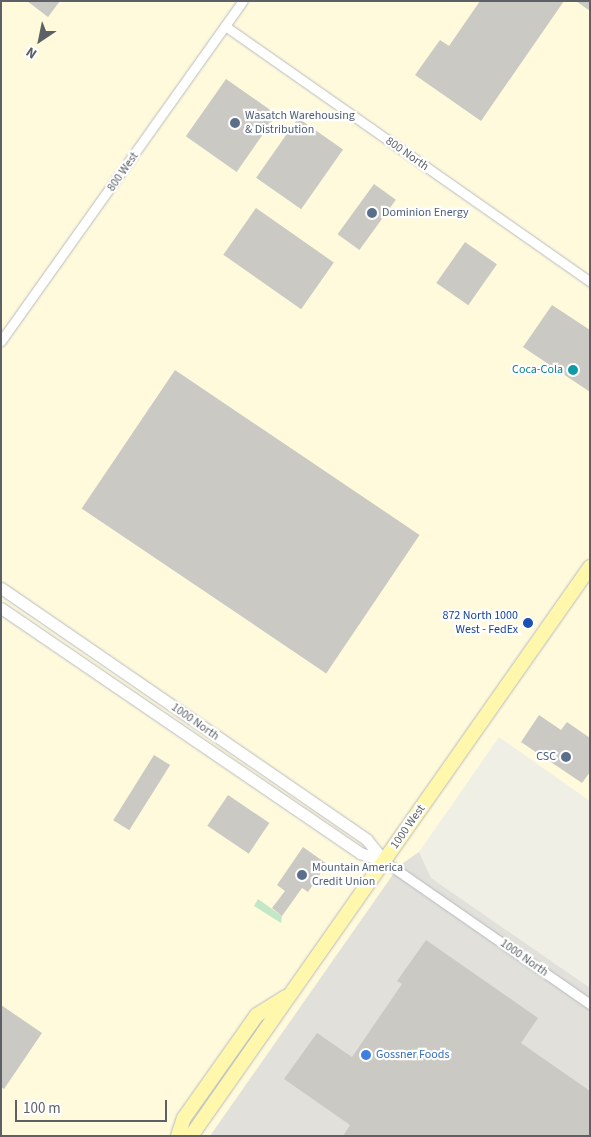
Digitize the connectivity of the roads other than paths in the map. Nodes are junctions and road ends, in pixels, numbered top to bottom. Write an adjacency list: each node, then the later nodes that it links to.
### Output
1 (242, 1): 2 (street, 800 West)
2 (225, 26): 3 (street, 800 North); 4 (street, 800 West)
3 (590, 282)
4 (1, 341)
5 (590, 567): 8 (main road, 1000 West)
6 (1, 588): 8 (street, 1000 North)
7 (1, 608): 8 (street, 1000 North)
8 (384, 862): 9 (main road, 1000 West); 10 (street, 1000 North)
9 (291, 994): 11 (main road); 12 (main road, 1000 West)
10 (590, 1004)
11 (178, 1136)
12 (191, 1136)

